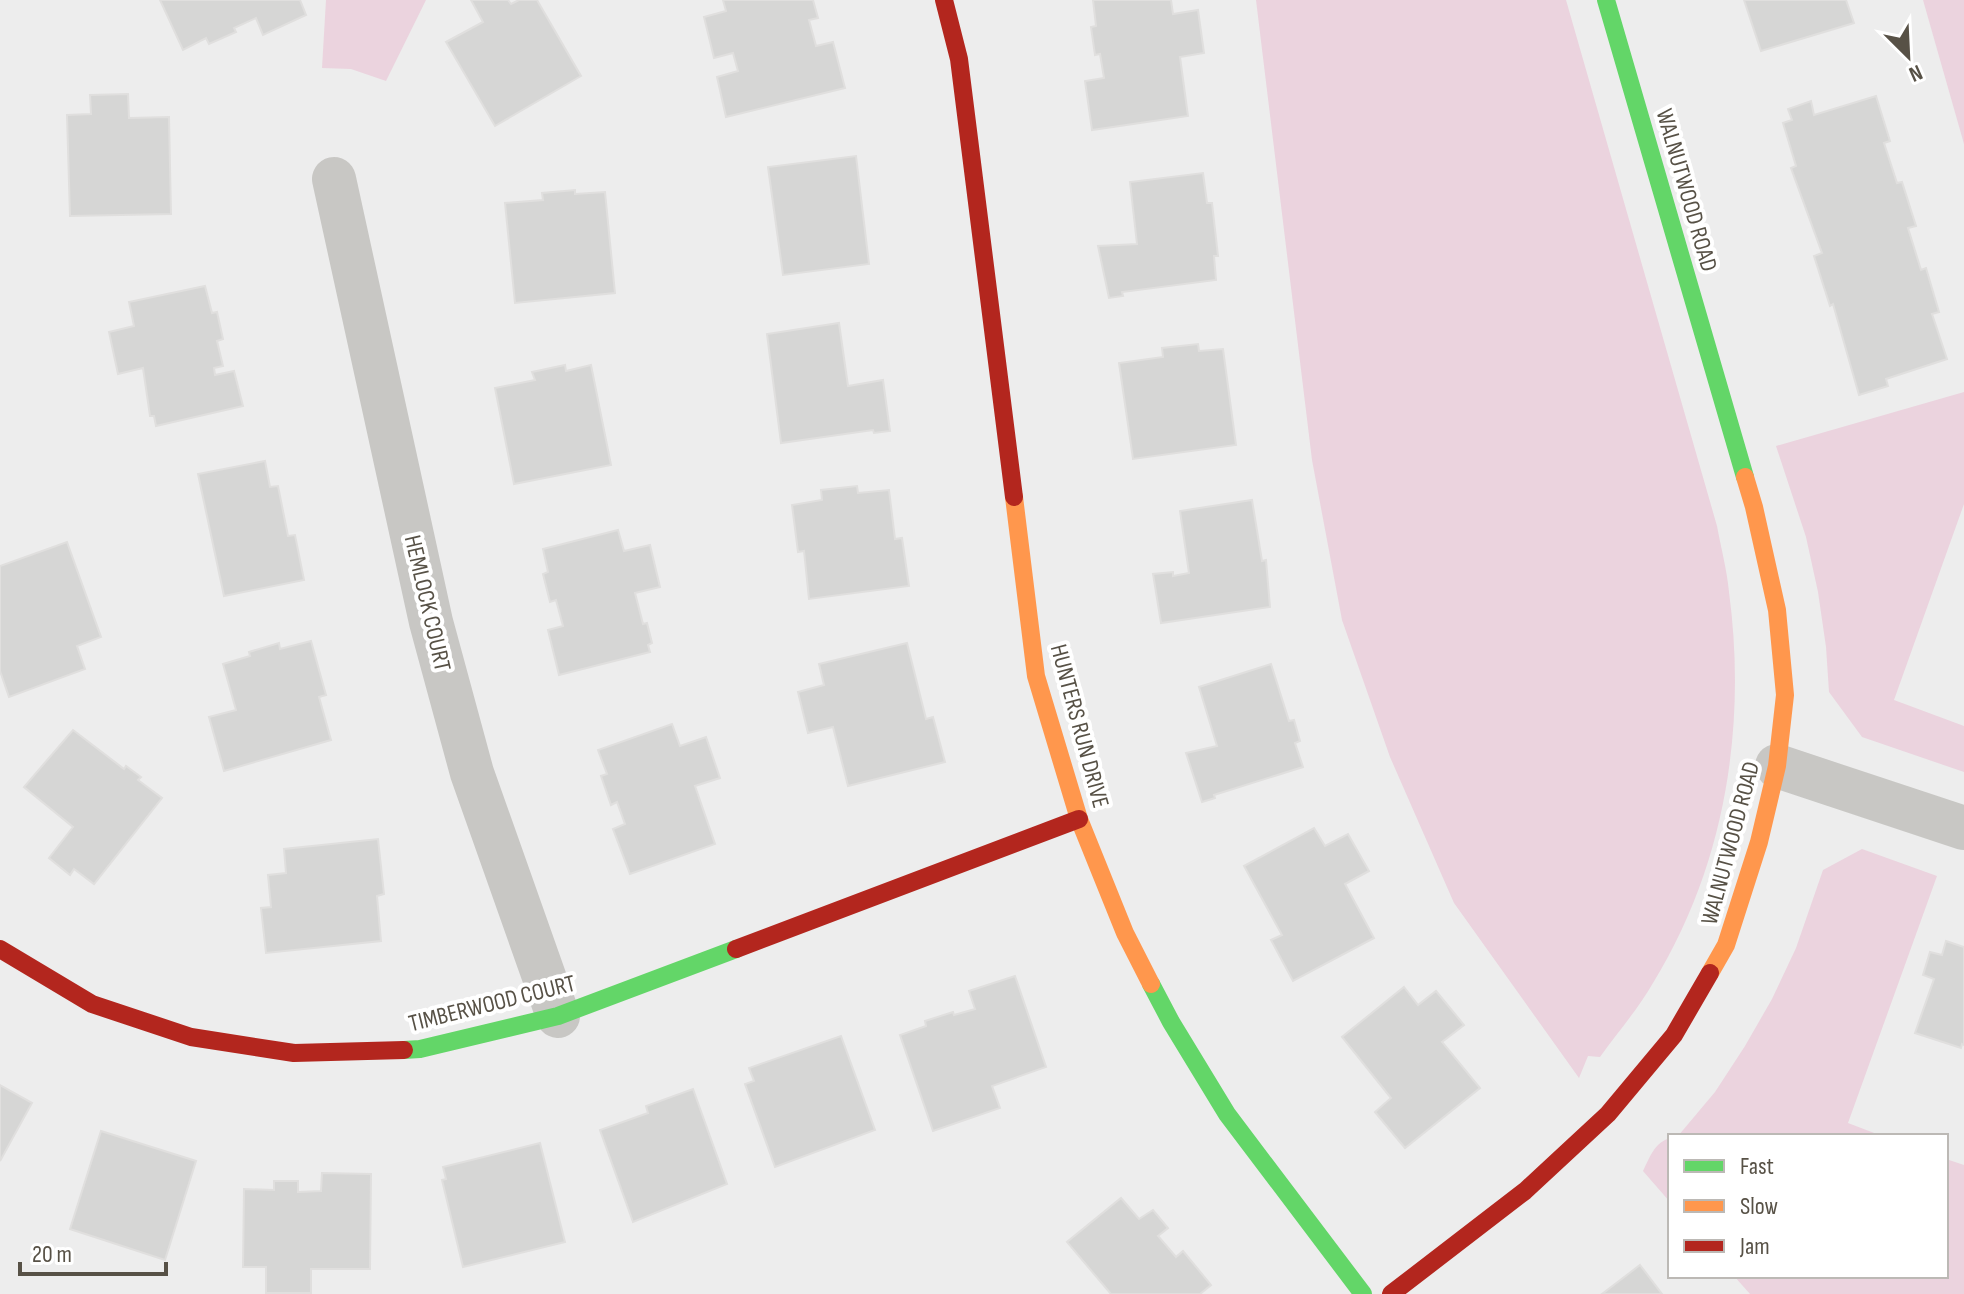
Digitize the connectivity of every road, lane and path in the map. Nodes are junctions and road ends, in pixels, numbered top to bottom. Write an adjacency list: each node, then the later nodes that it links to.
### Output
1 (944, 0): 5 (street, HUNTERS RUN DRIVE)
2 (1606, 0): 4 (street, WALNUTWOOD ROAD)
3 (334, 179): 8 (street, HEMLOCK COURT)
4 (1777, 766): 6 (street); 10 (street, WALNUTWOOD ROAD)
5 (1079, 819): 8 (street, TIMBERWOOD COURT); 9 (street, HUNTERS RUN DRIVE)
6 (1964, 828)
7 (0, 949): 8 (street, TIMBERWOOD COURT)
8 (558, 1016)
9 (1363, 1294)
10 (1391, 1294)

